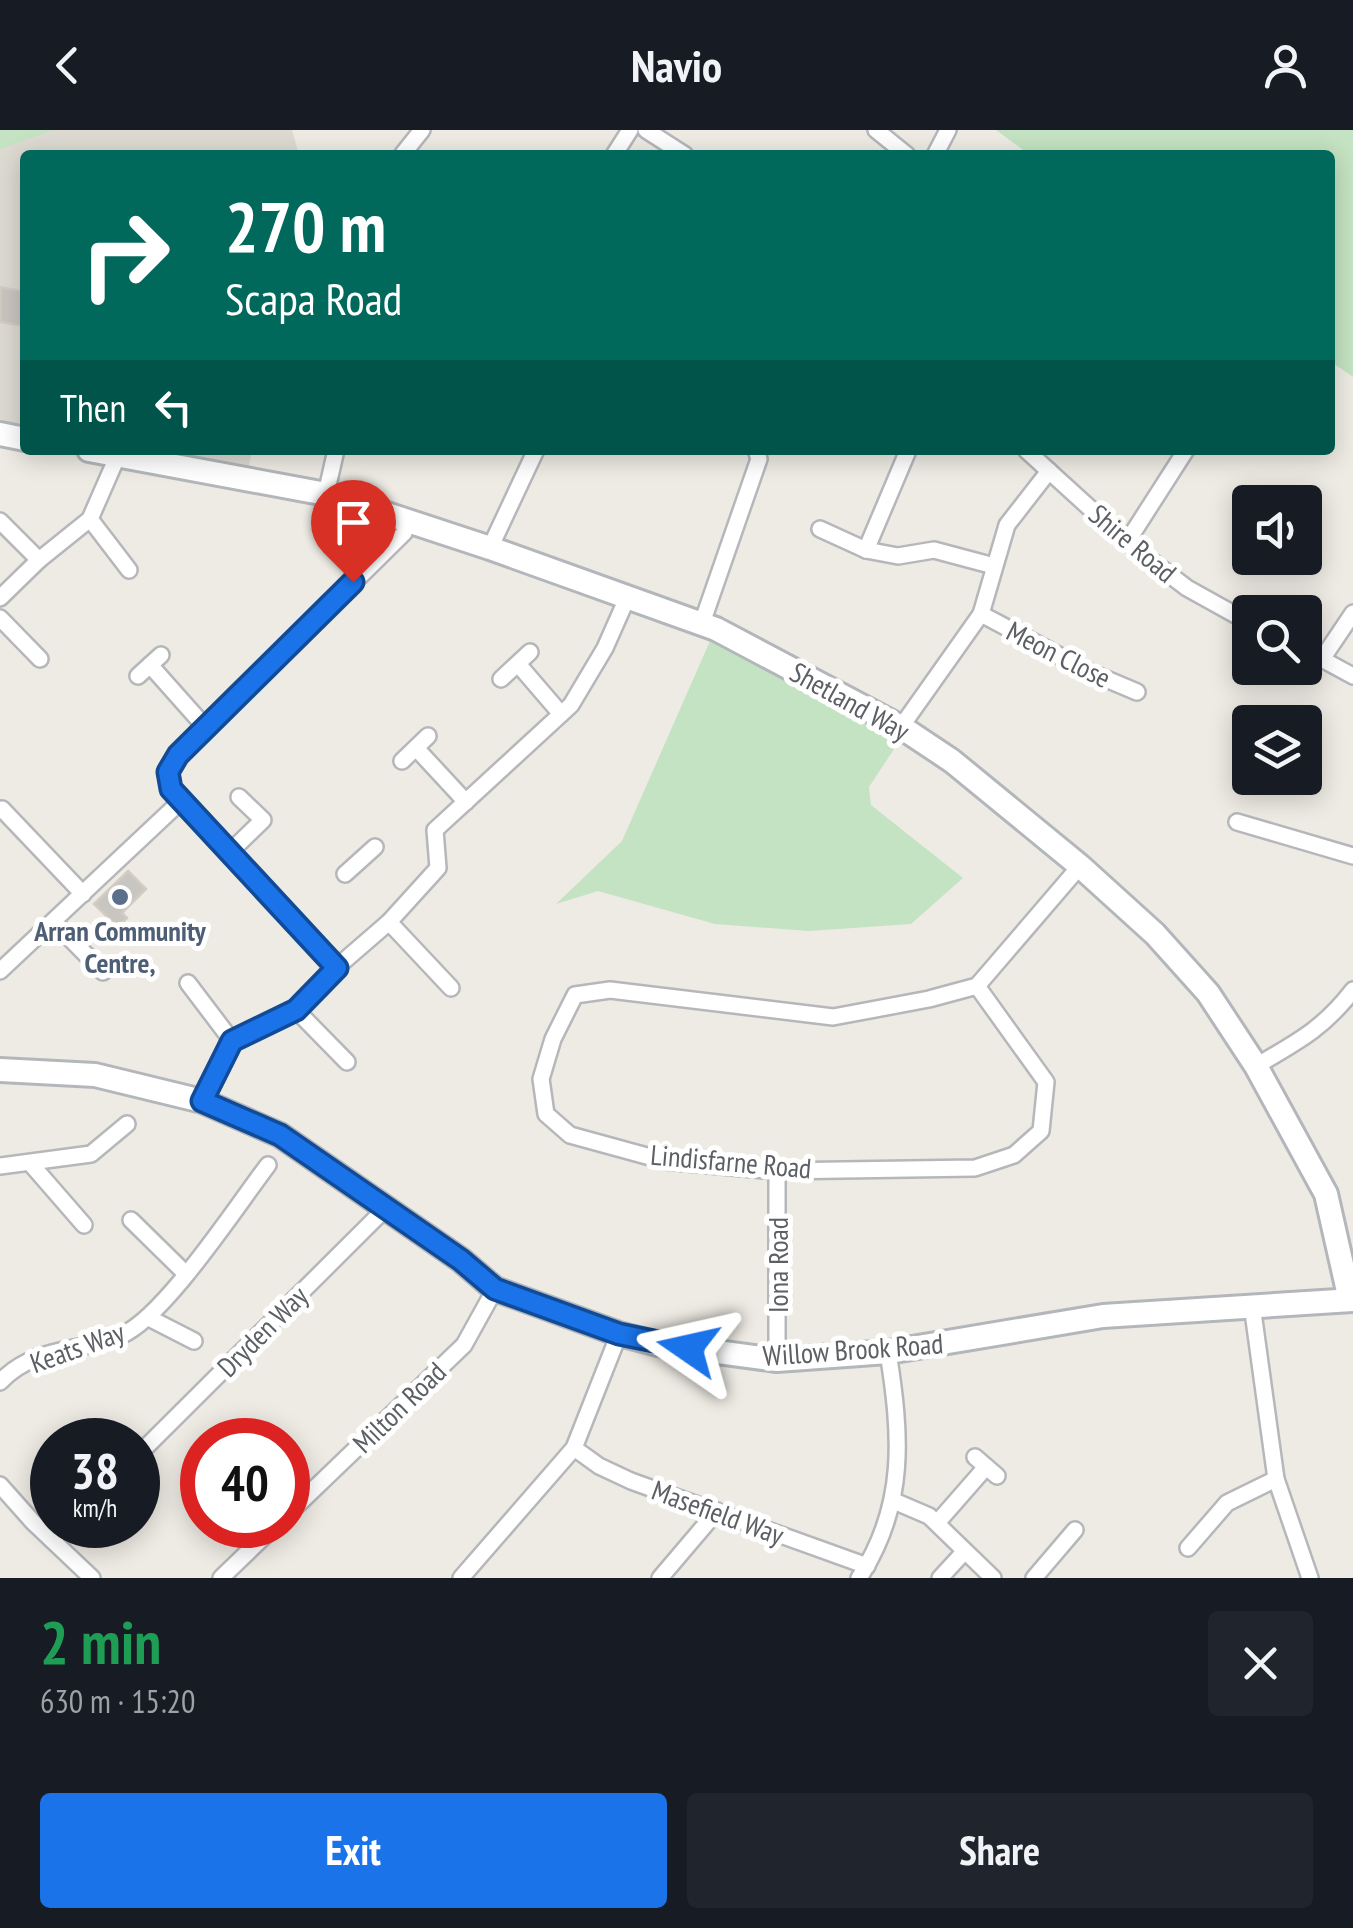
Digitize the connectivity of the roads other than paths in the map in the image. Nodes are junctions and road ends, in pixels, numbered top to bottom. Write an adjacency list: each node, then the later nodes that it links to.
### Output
1 (646, 130): 3 (street)
2 (876, 130): 4 (street)
3 (677, 150)
4 (902, 150)
5 (118, 455): 13 (street, Shetland Way); 14 (street)
6 (335, 455): 13 (street)
7 (534, 455): 19 (street)
8 (758, 455): 30 (street)
9 (906, 455): 20 (street)
10 (1032, 455): 12 (street, Shire Road)
11 (1183, 455): 18 (street)
12 (1049, 470): 18 (street, Shire Road); 22 (street)
13 (326, 494): 16 (street, Shetland Way)
14 (90, 518): 21 (street); 23 (street)
15 (0, 521): 21 (street)
16 (407, 522): 19 (street, Shetland Way); 39 (street)
17 (820, 529): 20 (street)
18 (1126, 542): 26 (street, Shire Road)
19 (490, 548): 24 (street, Shetland Way)
20 (866, 550): 22 (street)
21 (39, 560): 25 (street)
22 (994, 566): 28 (street)
23 (129, 570)
24 (628, 596): 30 (street, Shetland Way); 37 (street)
25 (0, 598)
26 (1232, 613)
27 (1353, 613): 32 (street)
28 (981, 614): 36 (street, Meon Close); 38 (street)
29 (0, 618): 31 (street)
30 (702, 624): 38 (street, Shetland Way)
31 (40, 659)
32 (1322, 659): 34 (street)
33 (150, 665): 39 (street)
34 (1353, 676)
35 (501, 679): 37 (street)
36 (1137, 692)
37 (561, 714): 45 (street)
38 (901, 727): 51 (street, Shetland Way)
39 (206, 728): 44 (street)
40 (428, 736): 41 (street)
41 (416, 748): 42 (street); 45 (street)
42 (402, 762)
43 (239, 798): 49 (street)
44 (181, 801): 49 (street); 53 (street)
45 (466, 802): 55 (street)
46 (2, 809): 53 (street)
47 (1237, 822): 50 (street)
48 (375, 847): 52 (street)
49 (229, 854): 56 (street)
50 (1353, 856)
51 (1080, 866): 61 (street); 66 (street, Shetland Way)
52 (344, 874)
53 (82, 894): 54 (street)
54 (54, 922): 57 (street); 58 (street)
55 (389, 922): 56 (street); 60 (street)
56 (337, 968): 63 (street)
57 (0, 971)
58 (103, 972)
59 (188, 983): 64 (street)
60 (440, 983)
61 (977, 986): 73 (street, Lindisfarne Road); 73 (street, Lindisfarne Road)
62 (1353, 990): 66 (street)
63 (296, 1010): 64 (street); 65 (street)
64 (232, 1041): 68 (street)
65 (347, 1062)
66 (1256, 1066): 79 (street, Shetland Way)
67 (0, 1070): 68 (street, Willow Brook Road)
68 (202, 1101): 74 (street, Willow Brook Road)
69 (127, 1124): 70 (street)
70 (31, 1164): 72 (street); 76 (street)
71 (268, 1165): 77 (street, Keats Way)
72 (0, 1166)
73 (777, 1171): 85 (street, Iona Road)
74 (386, 1207): 78 (street, Willow Brook Road); 87 (street, Dryden Way)
75 (131, 1220): 77 (street)
76 (84, 1225)
77 (186, 1273): 81 (street, Keats Way)
78 (495, 1289): 82 (street, Willow Brook Road); 92 (street, Milton Road)
79 (1352, 1300): 80 (street, Willow Brook Road)
80 (1252, 1305): 84 (street, Willow Brook Road); 90 (street)
81 (149, 1318): 83 (street, Keats Way); 86 (street, Keats Way)
82 (619, 1334): 85 (street, Willow Brook Road); 88 (street)
83 (194, 1341)
84 (888, 1352): 85 (street, Willow Brook Road); 93 (street)
85 (778, 1360)
86 (2, 1376)
87 (160, 1433)
88 (574, 1448): 94 (street, Masefield Way); 105 (street)
89 (986, 1467): 96 (street)
90 (1276, 1479): 100 (street); 110 (street)
91 (0, 1485): 95 (street)
92 (310, 1493)
93 (894, 1501): 96 (street); 102 (street)
94 (717, 1511): 102 (street, Masefield Way); 106 (street)
95 (30, 1517)
96 (937, 1523): 101 (street)
97 (1066, 1534): 109 (street)
98 (60, 1548): 103 (street)
99 (252, 1548): 104 (street)
100 (1188, 1548)
101 (964, 1552): 107 (street); 108 (street)
102 (863, 1572)
103 (92, 1578)
104 (221, 1578)
105 (461, 1578)
106 (660, 1578)
107 (940, 1578)
108 (993, 1578)
109 (1034, 1578)
110 (1310, 1578)

